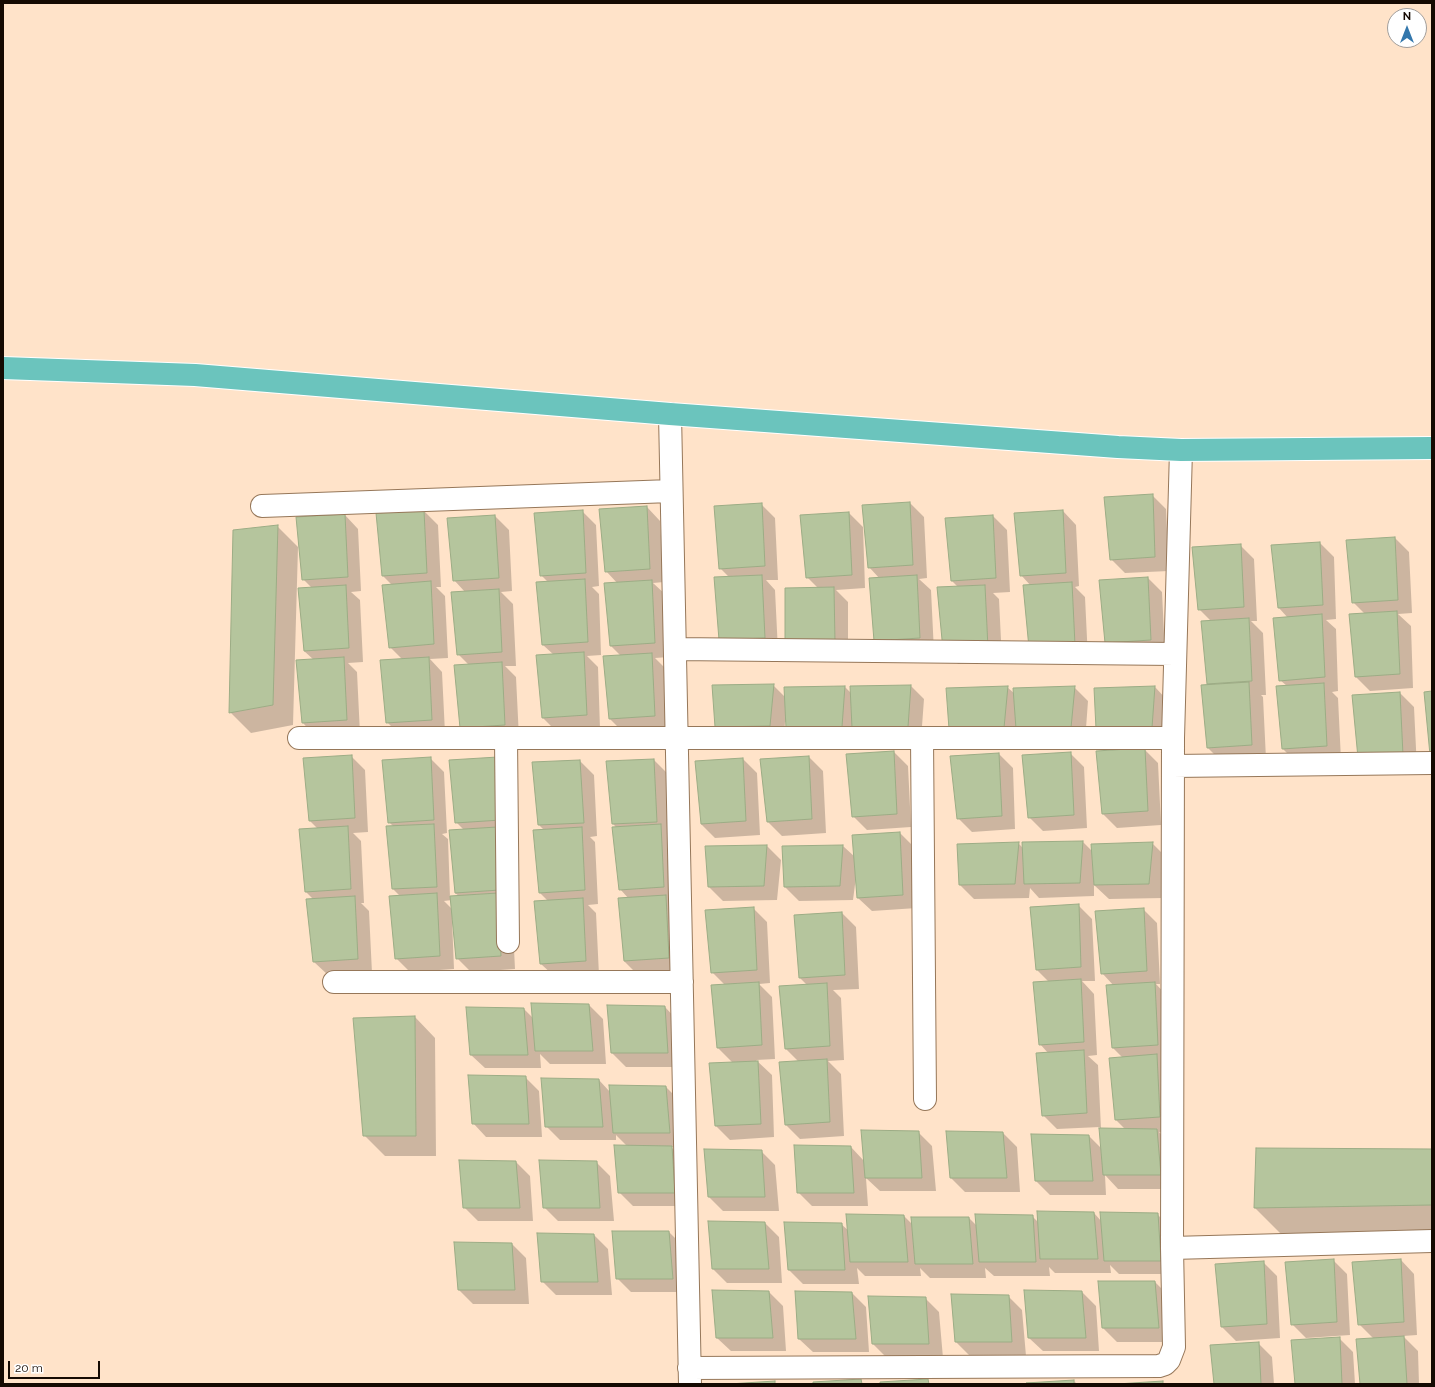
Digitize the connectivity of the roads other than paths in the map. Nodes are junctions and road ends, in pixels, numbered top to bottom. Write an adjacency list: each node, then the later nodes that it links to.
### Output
1 (3, 368): 2 (main road)
2 (670, 414): 4 (main road); 5 (street)
3 (1432, 448): 4 (main road)
4 (1181, 450): 8 (street)
5 (671, 490): 6 (street); 7 (street)
6 (262, 506)
7 (675, 649): 8 (street); 11 (street)
8 (1175, 654): 13 (street)
9 (299, 738): 10 (street)
10 (506, 738): 11 (street); 16 (street)
11 (677, 738): 12 (street); 18 (street)
12 (922, 738): 13 (street); 19 (street)
13 (1172, 738): 15 (street)
14 (1432, 763): 15 (street)
15 (1172, 766): 21 (street)
16 (508, 942)
17 (334, 982): 18 (street)
18 (682, 982): 22 (street)
19 (925, 1099)
20 (1432, 1242): 21 (street)
21 (1172, 1248): 22 (street)
22 (689, 1376)

